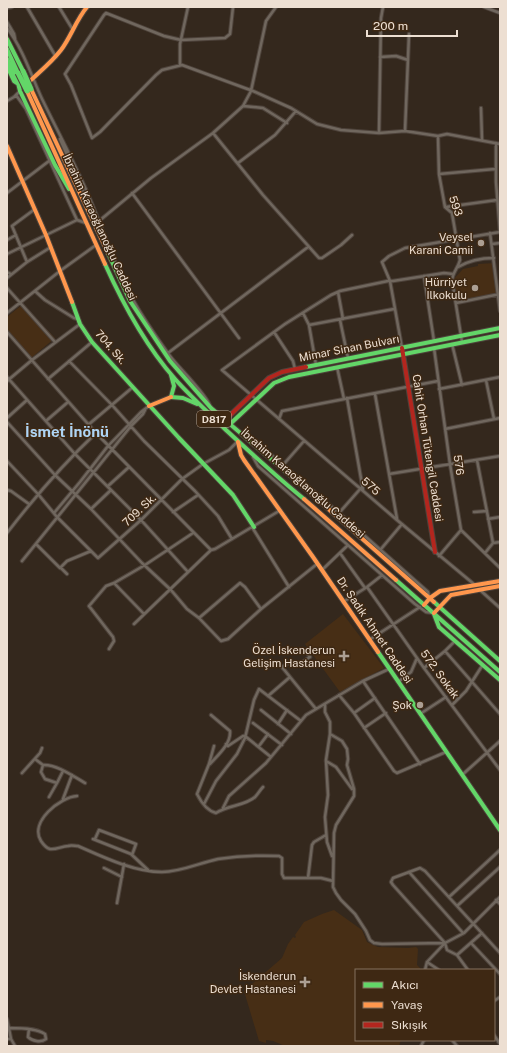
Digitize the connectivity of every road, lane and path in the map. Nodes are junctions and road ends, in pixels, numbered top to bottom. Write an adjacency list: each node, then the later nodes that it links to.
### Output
1 (12, 7): 10 (street)
2 (27, 7): 20 (street)
3 (59, 7): 14 (street)
4 (87, 7): 14 (main road)
5 (188, 7): 17 (street)
6 (233, 7): 17 (street)
7 (276, 7): 31 (street)
8 (383, 7): 21 (street)
9 (484, 7): 11 (street)
10 (7, 8)
11 (500, 13)
12 (7, 22): 18 (street)
13 (7, 28): 18 (street)
14 (73, 30): 20 (main road)
15 (409, 34): 23 (street)
16 (7, 39): 26 (main road, İbrahim Karaoğlanoğlu Caddesi / D817)
17 (181, 40): 24 (street); 24 (street)
18 (15, 41): 27 (street)
19 (7, 49): 26 (main road, İbrahim Karaoğlanoğlu Caddesi / D817)
20 (56, 57): 27 (main road)
21 (380, 57): 23 (street); 40 (street)
22 (7, 59): 28 (main road)
23 (408, 60): 38 (street)
24 (180, 65): 31 (street)
25 (7, 66): 28 (main road)
26 (21, 72): 29 (main road, İbrahim Karaoğlanoğlu Caddesi / D817, bridge)
27 (33, 77): 30 (main road); 62 (street)
28 (17, 83): 30 (main road)
29 (29, 90): 56 (main road, İbrahim Karaoğlanoğlu Caddesi / D817); 144 (main road, İbrahim Karaoğlanoğlu Caddesi / D817)
30 (20, 91): 32 (street); 56 (main road)
31 (251, 91): 34 (street); 36 (street)
32 (16, 95): 33 (street); 47 (street)
33 (7, 101)
34 (243, 106): 37 (street); 39 (street)
35 (481, 108): 42 (street)
36 (296, 111): 37 (street); 40 (street)
37 (287, 123): 48 (street)
38 (405, 131): 40 (street); 41 (street)
39 (213, 133): 48 (street); 55 (street)
40 (379, 133)
41 (438, 136): 42 (street); 50 (street, 593)
42 (482, 140): 43 (street)
43 (496, 143): 44 (street); 49 (street)
44 (500, 144)
45 (7, 146): 46 (main road, 704. Sk.)
46 (9, 155): 51 (main road, 704. Sk.)
47 (49, 162): 51 (street); 61 (street)
48 (238, 163): 76 (street)
49 (495, 169): 50 (street); 52 (street)
50 (439, 174): 58 (street, 593)
51 (22, 181): 54 (street); 59 (main road, 704. Sk.)
52 (496, 182): 53 (street); 57 (street)
53 (500, 182)
54 (7, 193)
55 (132, 193): 62 (street); 96 (street)
56 (75, 196): 63 (main road, İbrahim Karaoğlanoğlu Caddesi / D817)
57 (497, 200): 58 (street); 60 (street)
58 (445, 207): 69 (street, 593)
59 (35, 209): 66 (street); 67 (main road, 704. Sk.)
60 (499, 212): 64 (street)
61 (77, 220): 63 (street); 67 (street)
62 (99, 221): 115 (street)
63 (87, 223): 73 (main road, İbrahim Karaoğlanoğlu Caddesi / D817)
64 (500, 232): 65 (street)
65 (490, 233): 69 (street); 72 (street)
66 (16, 235): 70 (street); 75 (street)
67 (46, 235): 74 (main road, 704. Sk.); 75 (street)
68 (352, 235): 76 (street)
69 (456, 239): 80 (street, 593); 87 (street)
70 (7, 240)
71 (500, 243): 72 (street)
72 (492, 244): 78 (street)
73 (96, 245): 81 (street); 123 (main road, İbrahim Karaoğlanoğlu Caddesi / D817)
74 (51, 246): 79 (street); 81 (main road, 704. Sk.)
75 (20, 247): 77 (street); 79 (street)
76 (308, 247): 96 (street)
77 (7, 254)
78 (494, 258): 80 (street); 91 (street)
79 (27, 262): 83 (street)
80 (458, 267): 84 (street)
81 (60, 271): 89 (street); 100 (main road, 704. Sk.)
82 (7, 272): 83 (street)
83 (11, 274): 86 (street)
84 (452, 274): 85 (street); 93 (street)
85 (424, 276): 87 (street); 108 (street)
86 (7, 278)
87 (390, 281): 90 (street); 94 (street)
88 (7, 288): 92 (street)
89 (35, 291): 92 (street); 100 (street)
90 (338, 292): 98 (street); 99 (street)
91 (499, 295): 93 (street); 95 (street)
92 (20, 303): 97 (street); 109 (street)
93 (456, 303): 106 (street)
94 (394, 309): 99 (street); 113 (street)
95 (500, 310)
96 (221, 312): 107 (street); 115 (street)
97 (7, 313)
98 (303, 313): 101 (street); 104 (street)
99 (342, 319): 101 (street); 117 (street)
100 (79, 322): 109 (street); 110 (main road, 704. Sk.)
101 (308, 325): 120 (street)
102 (500, 328): 106 (main road, Mimar Sinan Bulvarı)
103 (7, 332): 118 (street)
104 (274, 332): 122 (street); 134 (street, 575)
105 (500, 335): 111 (main road)
106 (461, 336): 108 (main road, Mimar Sinan Bulvarı); 111 (street)
107 (239, 338)
108 (434, 341): 113 (main road, Mimar Sinan Bulvarı)
109 (56, 342): 118 (street)
110 (92, 342): 119 (street); 130 (main road, 704. Sk.)
111 (462, 342): 112 (main road)
112 (452, 344): 114 (main road); 129 (street)
113 (402, 348): 116 (main road, Cahit Orhan Tütengil Caddesi); 117 (main road, Mimar Sinan Bulvarı)
114 (434, 348): 116 (main road); 128 (street, 576)
115 (168, 353): 144 (street)
116 (404, 354): 121 (main road); 131 (main road, Cahit Orhan Tütengil Caddesi)
117 (348, 358): 120 (main road, Mimar Sinan Bulvarı)
118 (32, 360): 125 (street); 126 (street)
119 (69, 361): 126 (street); 141 (street)
120 (316, 365): 122 (main road, Mimar Sinan Bulvarı)
121 (337, 368): 137 (main road); 138 (street)
122 (295, 369): 134 (main road, Mimar Sinan Bulvarı)
123 (170, 372): 135 (main road); 142 (main road, İbrahim Karaoğlanoğlu Caddesi / D817)
124 (500, 377): 127 (street)
125 (8, 379): 139 (street)
126 (48, 379): 140 (street)
127 (486, 380): 129 (street); 148 (street)
128 (438, 381): 131 (street); 132 (street, 576)
129 (462, 385): 132 (street)
130 (134, 387): 141 (street); 143 (main road, 704. Sk.)
131 (408, 387): 133 (street); 171 (main road, Cahit Orhan Tütengil Caddesi)
132 (439, 389): 155 (street, 576)
133 (375, 394): 136 (street); 174 (street)
134 (251, 395): 137 (street, 575); 151 (main road, Mimar Sinan Bulvarı)
135 (171, 397): 142 (main road); 143 (main road)
136 (348, 398): 138 (street); 178 (street)
137 (256, 399): 147 (street, 575); 154 (main road)
138 (344, 399): 147 (street)
139 (27, 400): 145 (street); 149 (street)
140 (68, 402): 149 (street); 152 (street)
141 (112, 405): 152 (street); 153 (street)
142 (200, 405): 151 (main road, İbrahim Karaoğlanoğlu Caddesi / D817)
143 (150, 406): 153 (street); 167 (main road, 704. Sk.)
144 (211, 408): 151 (main road, İbrahim Karaoğlanoğlu Caddesi / D817)
145 (7, 418)
146 (500, 418): 148 (street)
147 (279, 419): 157 (street, 575)
148 (494, 419): 155 (street)
149 (46, 421): 162 (street)
150 (7, 422): 175 (street)
151 (223, 423): 154 (main road, İbrahim Karaoğlanoğlu Caddesi / D817)
152 (88, 425): 156 (street)
153 (130, 425): 159 (street); 161 (street); 176 (street)
154 (228, 427): 158 (main road, İbrahim Karaoğlanoğlu Caddesi / D817); 160 (main road, İbrahim Karaoğlanoğlu Caddesi / D817)
155 (445, 429): 168 (street, 576)
156 (96, 433): 159 (street); 162 (street)
157 (304, 440): 169 (street); 178 (street, 575)
158 (238, 441): 163 (main road, İbrahim Karaoğlanoğlu Caddesi / D817); 167 (street, 709. Sk.); 188 (main road, Dr. Sadık Ahmet Caddesi)
159 (108, 446): 161 (street); 172 (street)
160 (258, 449): 169 (street); 234 (main road, İbrahim Karaoğlanoğlu Caddesi / D817)
161 (112, 450): 170 (street); 173 (street)
162 (74, 453): 172 (street); 175 (street)
163 (252, 454): 209 (street); 236 (main road, İbrahim Karaoğlanoğlu Caddesi / D817)
164 (500, 456): 165 (street)
165 (477, 460): 168 (street); 189 (street)
166 (7, 461): 182 (street)
167 (203, 464): 176 (street, 709. Sk.); 200 (main road, 704. Sk.)
168 (450, 464): 171 (street); 201 (street, 576)
169 (283, 465): 193 (street)
170 (129, 467): 177 (street); 185 (street)
171 (422, 468): 174 (street); 216 (main road, Cahit Orhan Tütengil Caddesi)
172 (90, 470): 173 (street); 181 (street)
173 (94, 473): 177 (street); 184 (street)
174 (389, 474): 198 (street)
175 (55, 475): 181 (street); 182 (street)
176 (182, 479): 183 (street); 185 (street, 709. Sk.)
177 (108, 486): 180 (street)
178 (362, 489): 193 (street); 198 (street, 575)
179 (7, 490): 186 (street)
180 (111, 490): 187 (street); 197 (street)
181 (72, 492): 184 (street); 192 (street)
182 (38, 494): 186 (street); 192 (street)
183 (198, 495): 190 (street); 205 (street)
184 (75, 496): 187 (street); 194 (street)
185 (162, 500): 190 (street); 197 (street, 709. Sk.)
186 (29, 504): 202 (street)
187 (91, 510): 204 (street)
188 (279, 511): 200 (street); 218 (main road, Dr. Sadık Ahmet Caddesi)
189 (487, 511): 191 (street); 196 (street)
190 (173, 512): 203 (street)
191 (474, 512)
192 (54, 513): 194 (street)
193 (339, 513): 210 (street)
194 (57, 517): 208 (street); 213 (street)
195 (500, 517): 196 (street)
196 (488, 519): 207 (street)
197 (141, 520): 204 (street, 709. Sk.); 211 (street)
198 (397, 520): 199 (street, 575)
199 (402, 524): 210 (street); 216 (street, 575)
200 (253, 527): 205 (street); 230 (street)
201 (461, 530): 215 (street); 216 (street)
202 (7, 533)
203 (193, 533): 211 (street); 212 (street)
204 (120, 539): 213 (street, 709. Sk.); 219 (street)
205 (232, 539): 212 (street)
206 (500, 542): 207 (street)
207 (493, 543): 215 (street)
208 (36, 544): 217 (street); 220 (street)
209 (347, 546): 214 (street); 225 (street)
210 (380, 549): 234 (street)
211 (168, 550): 219 (street); 223 (street)
212 (211, 550): 223 (street)
213 (91, 551): 220 (street)
214 (340, 553): 222 (street); 231 (street, 572. Sokak)
215 (485, 553): 221 (street)
216 (437, 554): 228 (street, 575)
217 (22, 561)
218 (317, 564): 222 (main road, Dr. Sadık Ahmet Caddesi); 230 (street)
219 (145, 565): 227 (street); 232 (street)
220 (60, 568): 224 (street)
221 (500, 568)
222 (321, 570): 235 (main road, Dr. Sadık Ahmet Caddesi)
223 (188, 572): 232 (street)
224 (67, 574)
225 (381, 576): 231 (street); 236 (street)
226 (500, 581): 228 (main road)
227 (114, 583): 241 (street); 247 (street)
228 (475, 585): 234 (main road)
229 (500, 586): 233 (main road)
230 (289, 587): 239 (street)
231 (366, 587): 235 (street); 243 (street, 572. Sokak)
232 (169, 588): 241 (street); 242 (street)
233 (480, 590): 237 (main road); 238 (street)
234 (429, 597): 236 (main road); 237 (main road, İbrahim Karaoğlanoğlu Caddesi / D817)
235 (343, 602): 245 (main road, Dr. Sadık Ahmet Caddesi)
236 (422, 606): 240 (main road, İbrahim Karaoğlanoğlu Caddesi / D817); 243 (street)
237 (440, 606): 240 (main road); 251 (main road, İbrahim Karaoğlanoğlu Caddesi / D817)
238 (500, 608)
239 (261, 609): 242 (street); 242 (street)
240 (434, 613): 246 (main road); 255 (main road, İbrahim Karaoğlanoğlu Caddesi / D817)
241 (144, 614): 244 (street)
242 (199, 618)
243 (394, 623): 245 (street); 250 (street, 572. Sokak)
244 (134, 624)
245 (369, 640): 254 (main road, Dr. Sadık Ahmet Caddesi)
246 (455, 641): 249 (street); 252 (main road)
247 (109, 648)
248 (306, 651): 256 (street)
249 (445, 651): 253 (street); 257 (street)
250 (417, 657): 253 (street, 572. Sokak); 260 (street)
251 (500, 661)
252 (482, 665): 257 (street); 258 (main road)
253 (424, 668): 263 (street, 572. Sokak)
254 (389, 669): 259 (street); 260 (main road, Dr. Sadık Ahmet Caddesi)
255 (500, 672)
256 (290, 677): 262 (street); 267 (street)
257 (472, 680): 266 (street); 273 (street)
258 (500, 680)
259 (363, 681): 261 (street); 264 (street)
260 (398, 682): 272 (main road, Dr. Sadık Ahmet Caddesi)
261 (339, 694): 265 (street); 270 (street)
262 (268, 696): 269 (street); 282 (street)
263 (446, 697): 266 (street, 572. Sokak); 272 (street)
264 (375, 698): 270 (street); 271 (street)
265 (325, 704): 267 (street); 281 (street)
266 (452, 705): 290 (street, 572. Sokak)
267 (316, 709): 275 (street)
268 (261, 710): 277 (street)
269 (287, 710): 275 (street); 277 (street)
270 (354, 713): 278 (street)
271 (386, 713): 278 (street); 295 (street)
272 (420, 714): 289 (main road, Dr. Sadık Ahmet Caddesi)
273 (500, 714)
274 (211, 715): 284 (street)
275 (301, 721): 280 (street)
276 (253, 723): 279 (street)
277 (278, 724): 280 (street)
278 (364, 728): 295 (street)
279 (268, 734): 285 (street); 287 (street)
280 (291, 734): 285 (street)
281 (330, 734): 293 (street); 305 (street)
282 (245, 736): 284 (street); 287 (street); 309 (street)
283 (500, 741): 290 (street)
284 (226, 744): 294 (street)
285 (282, 745): 291 (street)
286 (214, 746): 294 (street)
287 (259, 746): 291 (street)
288 (42, 748): 292 (street)
289 (446, 752): 295 (street); 301 (main road, Dr. Sadık Ahmet Caddesi)
290 (486, 752): 297 (street, 572. Sokak); 301 (street)
291 (271, 757): 310 (street)
292 (34, 759): 296 (street); 299 (street)
293 (326, 760): 305 (street); 312 (street)
294 (209, 764): 309 (street)
295 (420, 764)
296 (43, 765): 298 (street); 302 (street)
297 (500, 770)
298 (63, 771): 300 (street); 302 (street)
299 (22, 773)
300 (72, 775): 303 (street); 308 (street)
301 (462, 775): 311 (main road, Dr. Sadık Ahmet Caddesi)
302 (57, 783): 307 (street)
303 (85, 783)
304 (263, 786): 310 (street)
305 (354, 790): 315 (street)
306 (77, 796): 308 (street)
307 (49, 797)
308 (62, 800): 316 (street)
309 (204, 804): 310 (street)
310 (223, 808)
311 (500, 830)
312 (326, 835): 315 (street); 322 (street)
313 (500, 850): 324 (street)
314 (132, 855): 314 (street); 319 (street)
315 (333, 859): 323 (street)
316 (124, 864): 319 (street); 321 (street)
317 (500, 867): 329 (street)
318 (104, 868): 321 (street)
319 (148, 870): 322 (street)
320 (409, 872): 324 (street); 332 (street); 333 (street)
321 (122, 877): 327 (street)
322 (308, 878): 323 (street)
323 (333, 881): 333 (street)
324 (449, 897): 329 (street)
325 (500, 897): 326 (street)
326 (496, 900): 328 (street); 330 (street)
327 (117, 903)
328 (500, 904)
329 (457, 906): 330 (street)
330 (474, 924): 331 (street); 332 (street)
331 (482, 932): 334 (street); 335 (street)
332 (464, 933): 333 (street)
333 (445, 943): 336 (street); 337 (street)
334 (471, 943): 336 (street); 341 (street)
335 (500, 953)
336 (457, 955): 340 (street)
337 (427, 962): 338 (street); 339 (street)
338 (425, 969)
339 (438, 969)
340 (467, 969)
341 (500, 974)
342 (7, 1019): 343 (street)
343 (10, 1028): 344 (street); 346 (street)
344 (29, 1029): 344 (street)
345 (7, 1039): 346 (street)
346 (11, 1039): 347 (street)
347 (15, 1046)

